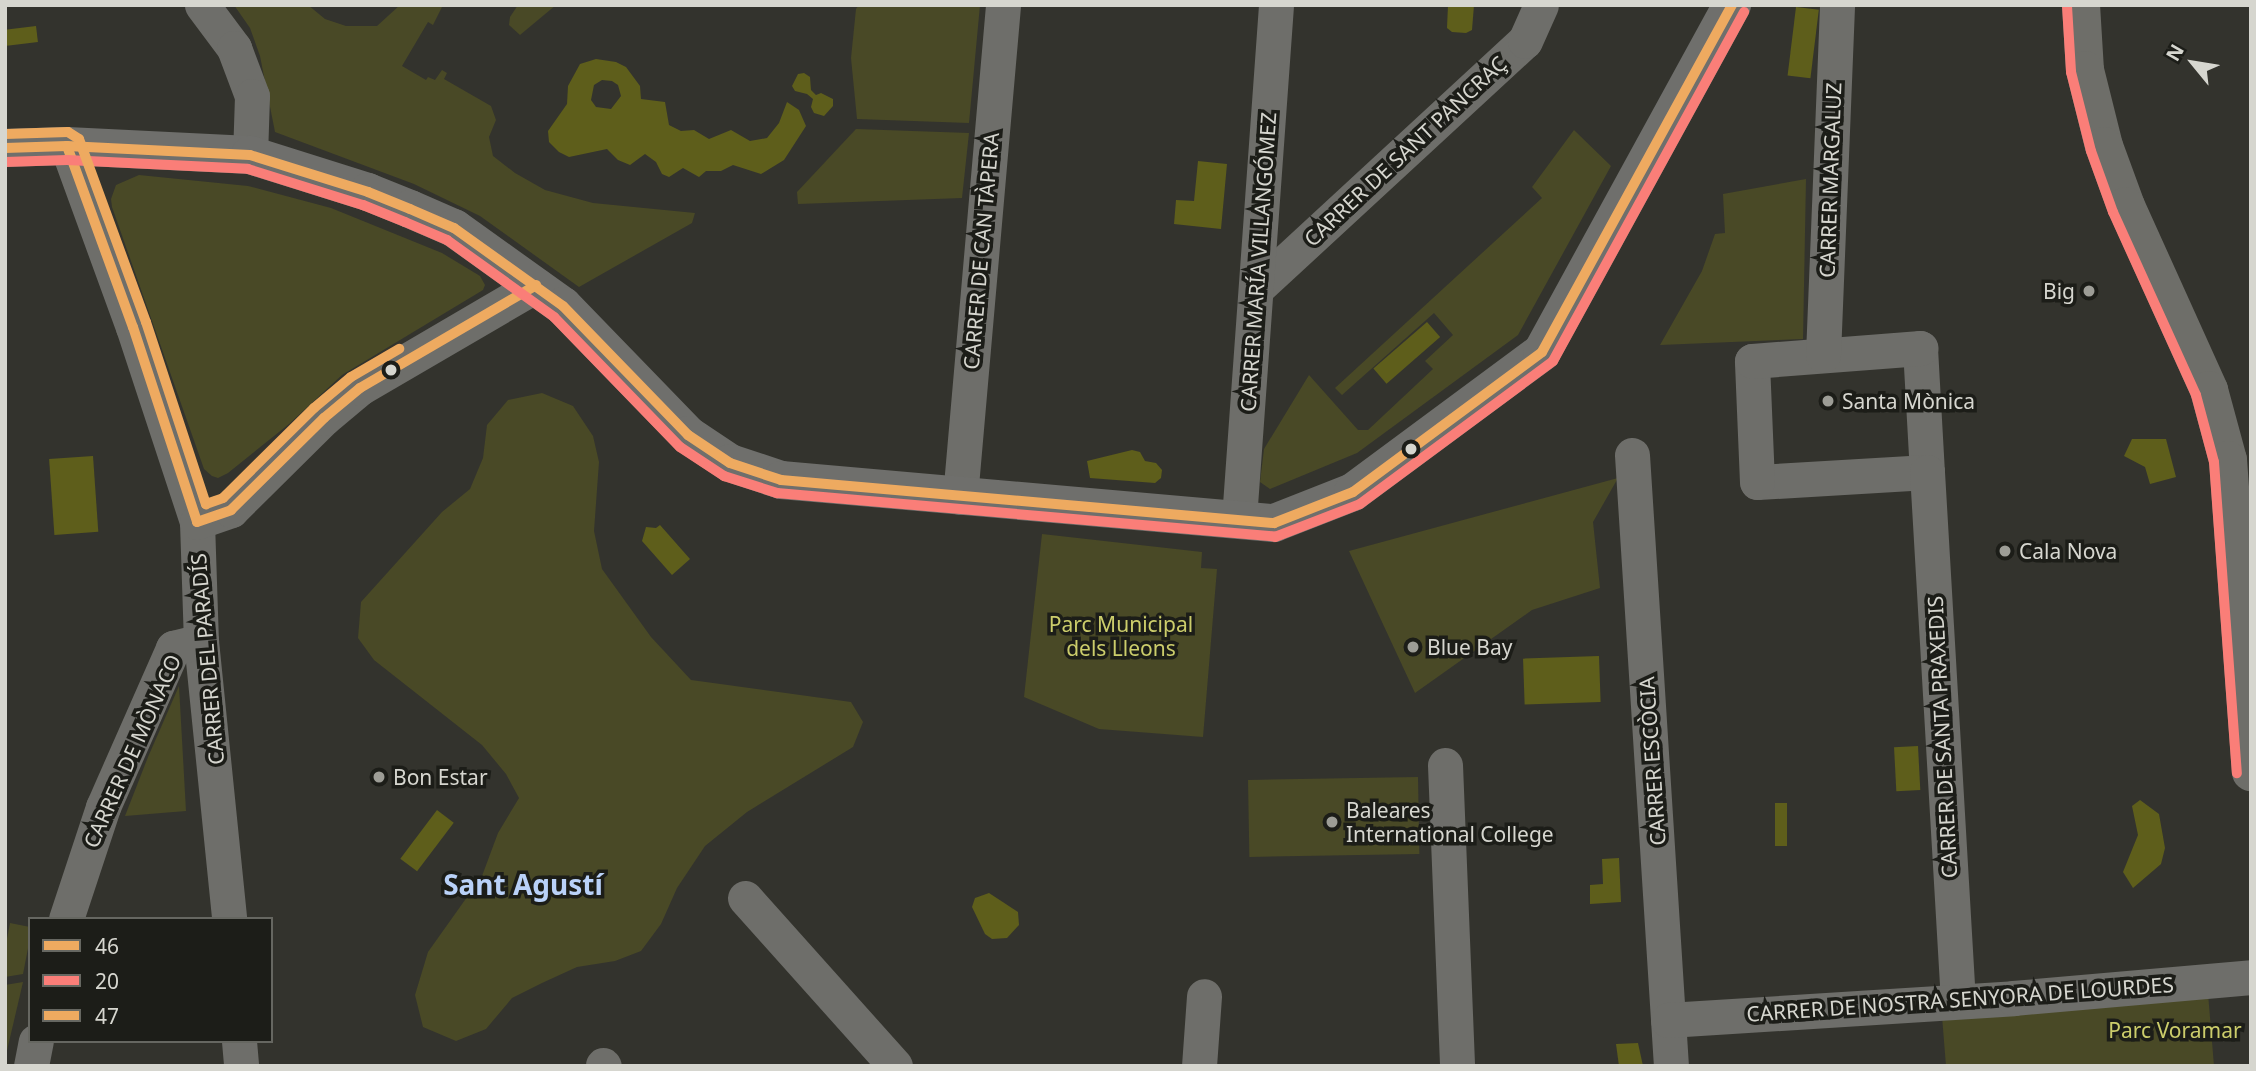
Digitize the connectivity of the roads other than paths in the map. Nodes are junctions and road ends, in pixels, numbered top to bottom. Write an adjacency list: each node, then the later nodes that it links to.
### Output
1 (202, 5): 10 (street)
2 (1003, 5): 16 (street, CARRER DE CAN TÀPERA)
3 (1276, 5): 12 (street, CARRER MARÍA VILLANGÓMEZ)
4 (1541, 5): 12 (street, CARRER DE SANT PANCRAÇ)
5 (1732, 5): 17 (street)
6 (1837, 5): 13 (street, CARRER MARGALUZ)
7 (2081, 5): 21 (main road)
8 (67, 146): 9 (street); 10 (street); 18 (street)
9 (5, 148)
10 (250, 155): 11 (street)
11 (536, 285): 16 (street); 18 (street, CARRER DEL PARADÍS)
12 (1256, 288): 17 (street, CARRER MARÍA VILLANGÓMEZ)
13 (1823, 355): 15 (street, CARRER DE SANTA PRAXEDIS); 15 (street)
14 (1632, 456): 28 (street, CARRER ESCÒCIA)
15 (1927, 472): 27 (street, CARRER DE SANTA PRAXEDIS)
16 (960, 497): 17 (street)
17 (1239, 519)
18 (197, 522): 19 (street, CARRER DEL PARADÍS)
19 (201, 641): 23 (street, CARRER DE MÒNACO); 24 (street, CARRER DEL PARADÍS)
20 (1445, 765): 35 (street)
21 (2251, 772)
22 (745, 898): 33 (street)
23 (67, 917)
24 (229, 917)
25 (2251, 977): 27 (street, CARRER DE NOSTRA SENYORA DE LOURDES)
26 (1204, 996): 34 (street)
27 (1958, 1002): 28 (street, CARRER DE NOSTRA SENYORA DE LOURDES)
28 (1668, 1020): 36 (street, CARRER ESCÒCIA)
29 (36, 1043): 31 (street)
30 (239, 1043): 32 (street)
31 (31, 1066)
32 (241, 1066)
33 (895, 1066)
34 (1199, 1066)
35 (1457, 1066)
36 (1671, 1066)

